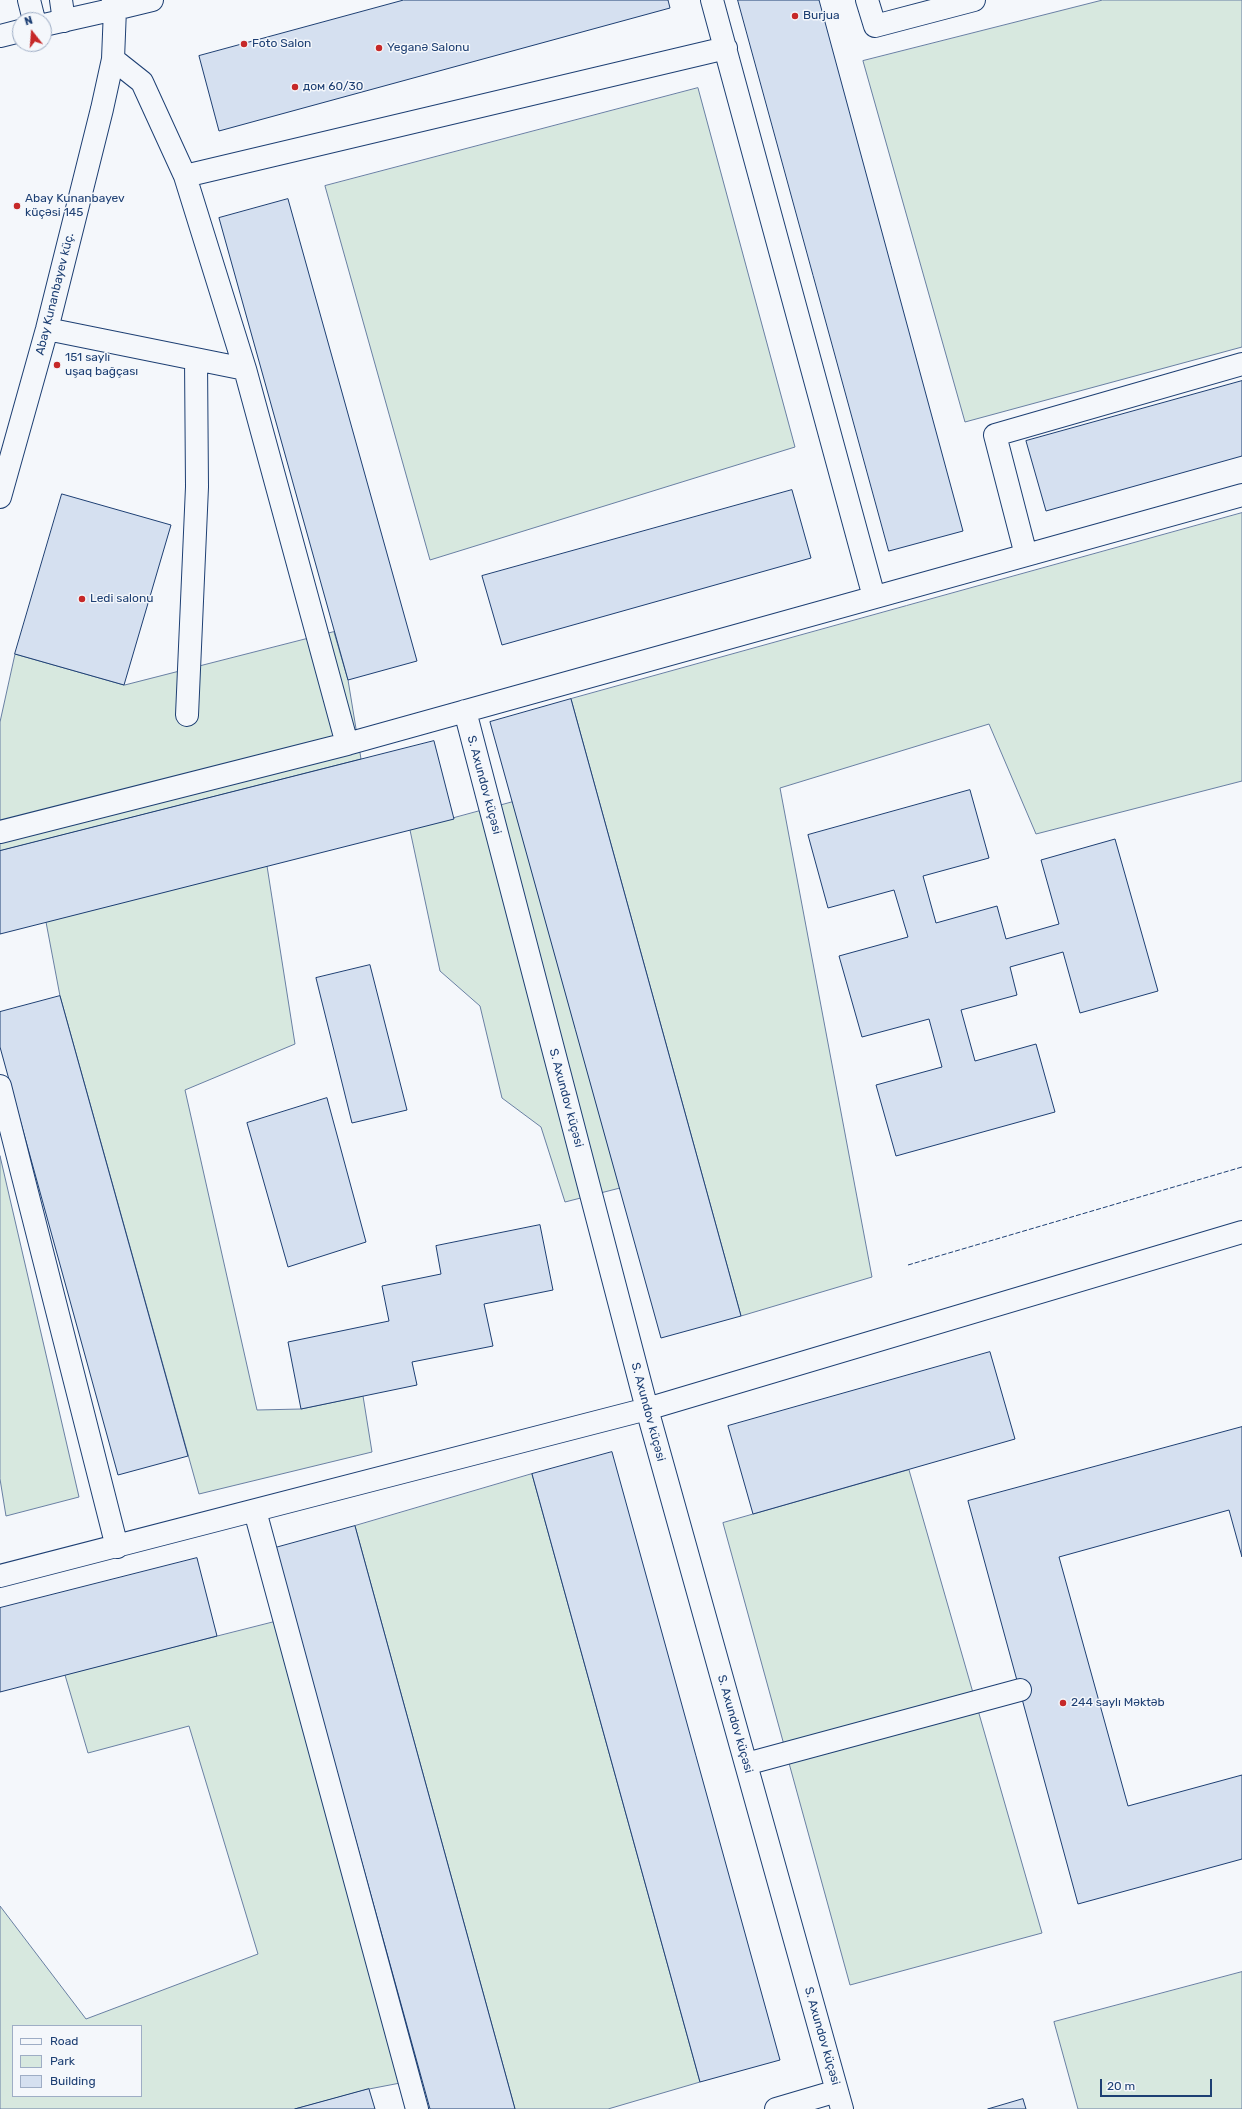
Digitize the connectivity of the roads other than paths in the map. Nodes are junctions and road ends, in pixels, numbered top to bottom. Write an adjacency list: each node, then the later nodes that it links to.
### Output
1 (29, 0): 7 (street)
2 (152, 0): 6 (street)
3 (712, 0): 11 (street)
4 (867, 0): 5 (street)
5 (974, 0)
6 (114, 5): 8 (street); 12 (street, Abay Kunanbayev küç.)
7 (32, 12)
8 (57, 15)
9 (12, 33): 10 (street)
10 (0, 36)
11 (726, 48): 13 (street); 21 (street)
12 (113, 59): 13 (street); 14 (street, Abay Kunanbayev küç.)
13 (185, 176): 17 (street)
14 (47, 329): 15 (street); 19 (street, Abay Kunanbayev küç.)
15 (196, 360): 17 (street); 23 (street)
16 (1242, 364): 20 (street)
17 (245, 369): 24 (street)
18 (1242, 495): 20 (street)
19 (0, 497)
20 (1026, 555): 21 (street)
21 (874, 597): 22 (street)
22 (465, 712): 24 (street); 28 (street, S. Axundov küçəsi)
23 (187, 715)
24 (347, 744): 25 (street)
25 (0, 832)
26 (0, 1086): 30 (street)
27 (1242, 1232): 28 (street)
28 (647, 1409): 29 (street); 33 (street, S. Axundov küçəsi)
29 (256, 1511): 30 (street); 35 (street)
30 (117, 1547): 31 (street)
31 (0, 1576)
32 (1020, 1690): 33 (street)
33 (746, 1764): 34 (street, S. Axundov küçəsi)
34 (839, 2100): 36 (street)
35 (417, 2109)
36 (776, 2109)

